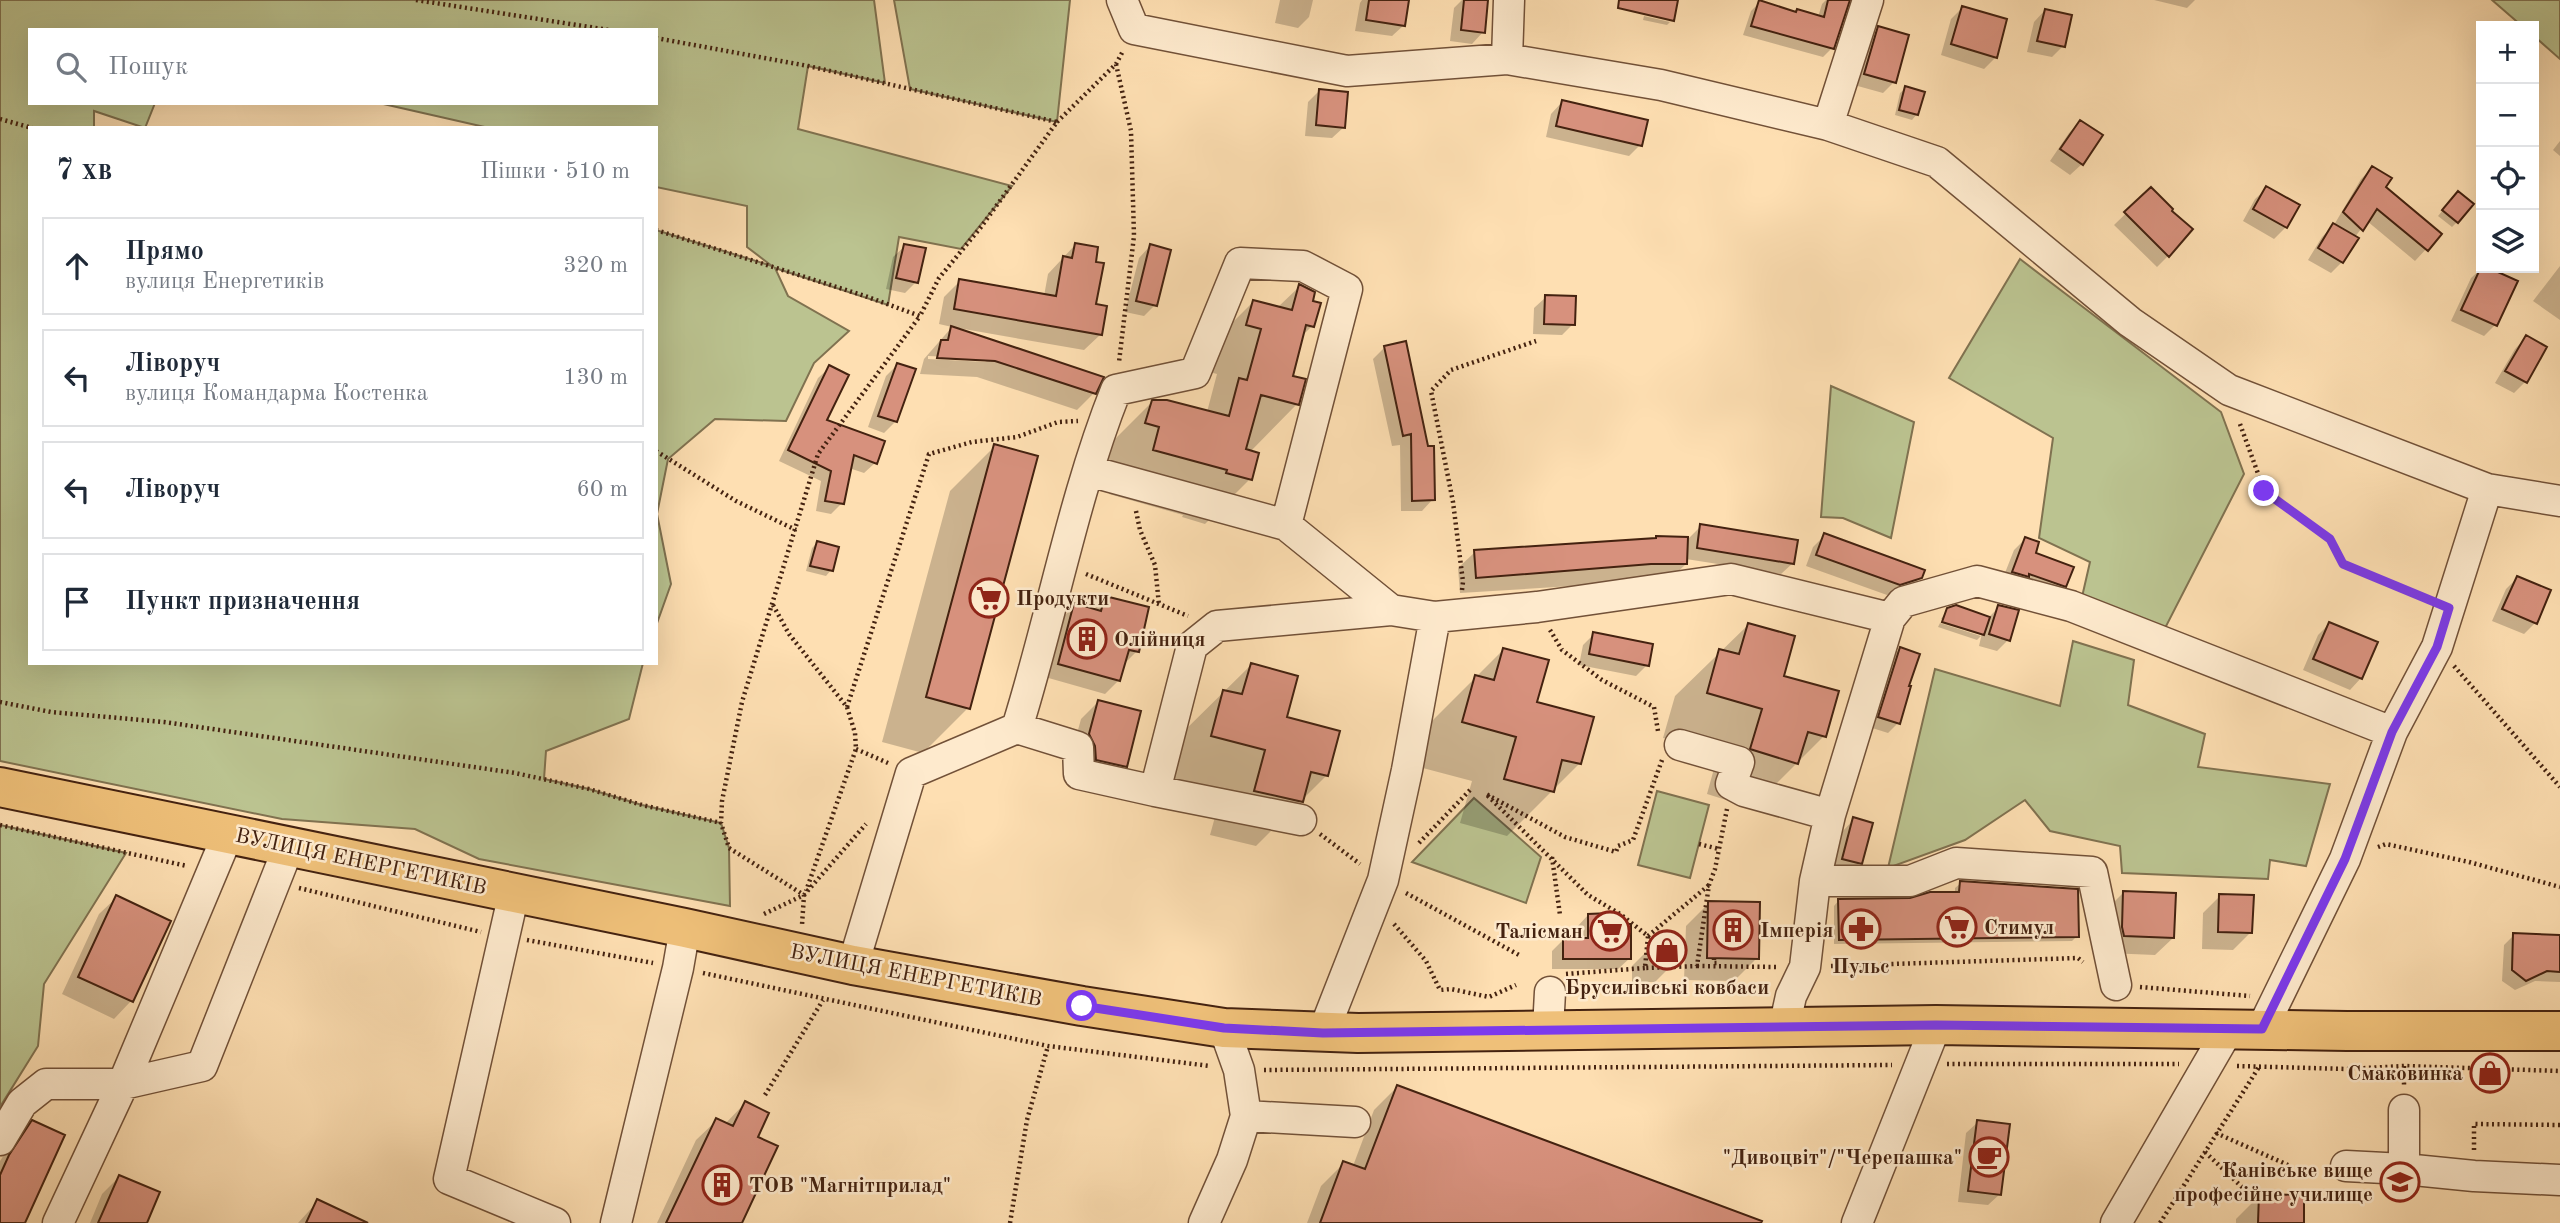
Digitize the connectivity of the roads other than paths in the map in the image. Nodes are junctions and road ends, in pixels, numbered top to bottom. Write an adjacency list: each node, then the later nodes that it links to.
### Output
1 (1122, 0): 4 (street)
2 (1509, 0): 4 (street)
3 (1868, 0): 5 (street)
4 (1507, 59): 5 (street)
5 (1828, 125): 7 (street)
6 (1089, 471): 9 (street); 9 (street); 13 (street)
7 (2487, 489): 8 (street); 14 (street)
8 (2560, 501)
9 (1286, 525): 10 (street)
10 (1391, 610): 11 (street); 17 (street)
11 (1446, 615): 12 (street); 34 (street)
12 (1890, 618): 14 (street); 18 (street)
13 (1017, 727): 17 (street); 25 (street)
14 (2392, 732): 31 (street)
15 (1667, 745): 18 (street)
16 (0, 787): 20 (main road, ВУЛИЦЯ ЕНЕРГЕТИКІВ)
17 (1155, 791): 19 (street)
18 (1830, 815): 22 (street)
19 (1301, 820)
20 (228, 834): 21 (main road, ВУЛИЦЯ ЕНЕРГЕТИКІВ); 35 (street)
21 (289, 846): 23 (main road, ВУЛИЦЯ ЕНЕРГЕТИКІВ); 35 (street)
22 (1815, 881): 27 (street); 30 (street)
23 (514, 893): 24 (main road, ВУЛИЦЯ ЕНЕРГЕТИКІВ); 44 (street)
24 (702, 932): 25 (main road, ВУЛИЦЯ ЕНЕРГЕТИКІВ); 45 (street)
25 (853, 965): 29 (main road, ВУЛИЦЯ ЕНЕРГЕТИКІВ)
26 (1556, 983): 32 (street)
27 (2116, 985)
28 (1936, 1025): 30 (main road, ВУЛИЦЯ ЕНЕРГЕТИКІВ); 31 (main road, ВУЛИЦЯ ЕНЕРГЕТИКІВ); 47 (street)
29 (1224, 1028): 34 (main road, ВУЛИЦЯ ЕНЕРГЕТИКІВ); 37 (street)
30 (1784, 1028): 32 (main road, ВУЛИЦЯ ЕНЕРГЕТИКІВ)
31 (2246, 1028): 33 (main road, ВУЛИЦЯ ЕНЕРГЕТИКІВ); 48 (street)
32 (1548, 1029): 34 (main road, ВУЛИЦЯ ЕНЕРГЕТИКІВ)
33 (2560, 1031)
34 (1323, 1033)
35 (123, 1084): 39 (street); 43 (street)
36 (2404, 1110): 41 (street)
37 (1246, 1116): 38 (street); 46 (street)
38 (1355, 1122)
39 (0, 1140)
40 (2346, 1166): 41 (street)
41 (2404, 1169): 42 (street)
42 (2560, 1180)
43 (58, 1223)
44 (555, 1223)
45 (616, 1223)
46 (1204, 1223)
47 (1857, 1223)
48 (2116, 1223)

